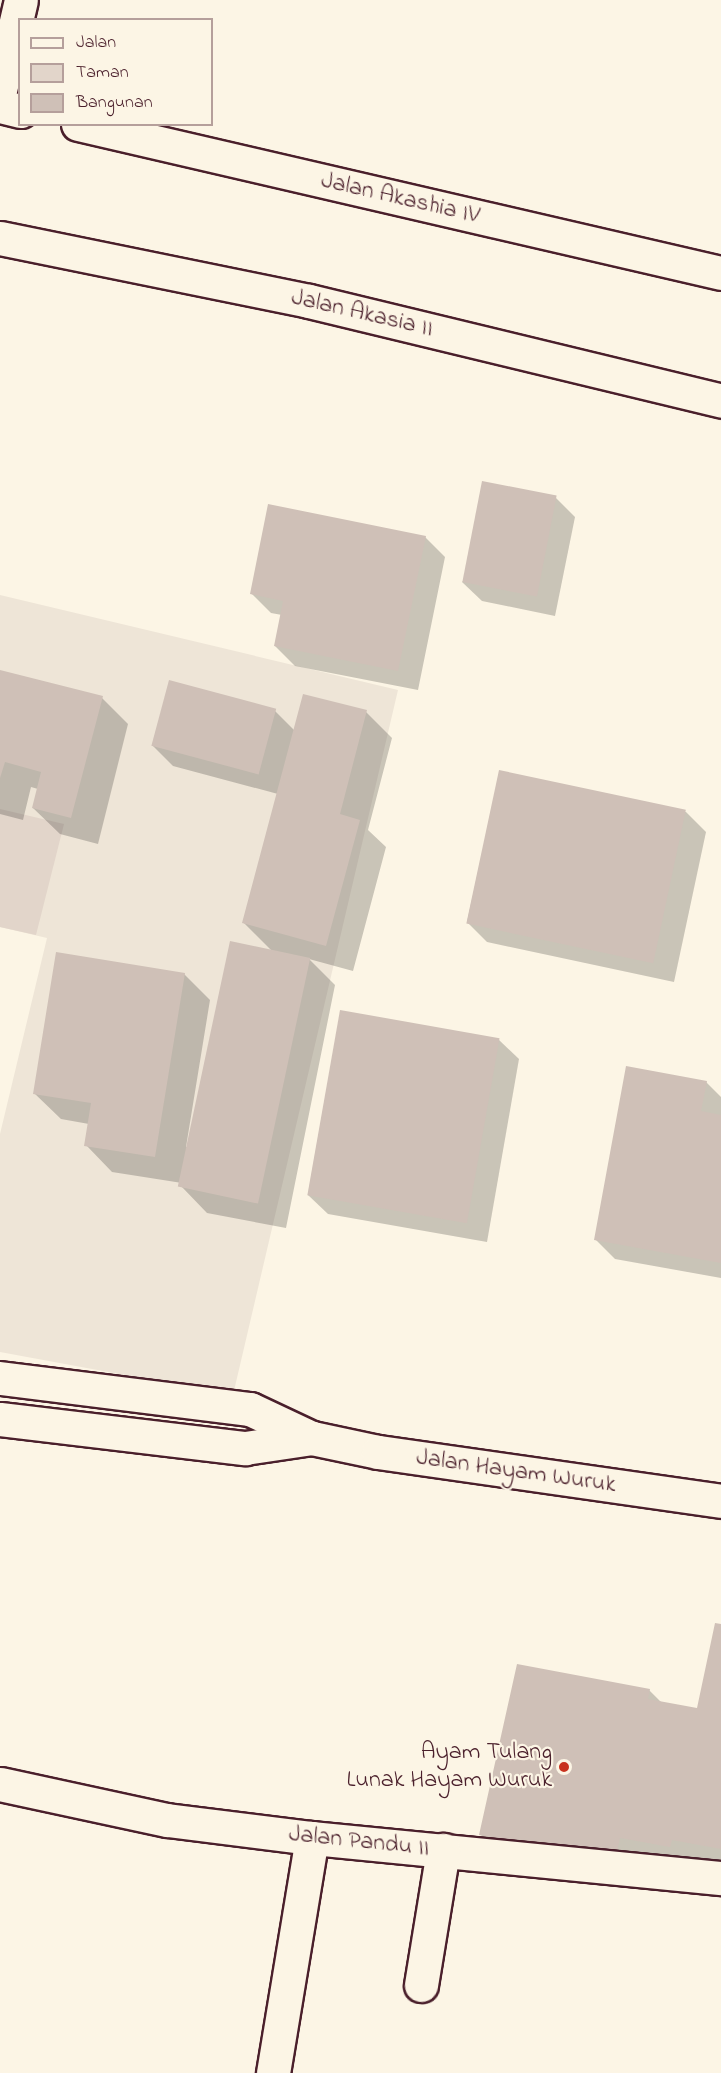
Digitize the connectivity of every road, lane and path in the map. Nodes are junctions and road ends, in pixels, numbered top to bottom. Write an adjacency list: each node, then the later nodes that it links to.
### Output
1 (21, 0): 2 (street)
2 (0, 90)
3 (0, 106): 4 (street)
4 (18, 110)
5 (87, 126): 7 (street, Jalan Akashia IV)
6 (0, 238): 8 (street, Jalan Akasia II)
7 (721, 273)
8 (721, 401)
9 (0, 1378): 11 (street, Jalan Hayam Wuruk)
10 (0, 1419): 11 (street, Jalan Hayam Wuruk)
11 (312, 1438): 12 (street, Jalan Hayam Wuruk)
12 (721, 1502)
13 (0, 1784): 14 (street, Jalan Pandu II)
14 (312, 1838): 15 (street, Jalan Pandu II); 18 (street)
15 (442, 1850): 16 (street, Jalan Pandu II); 17 (street)
16 (721, 1878)
17 (421, 1985)
18 (273, 2073)

